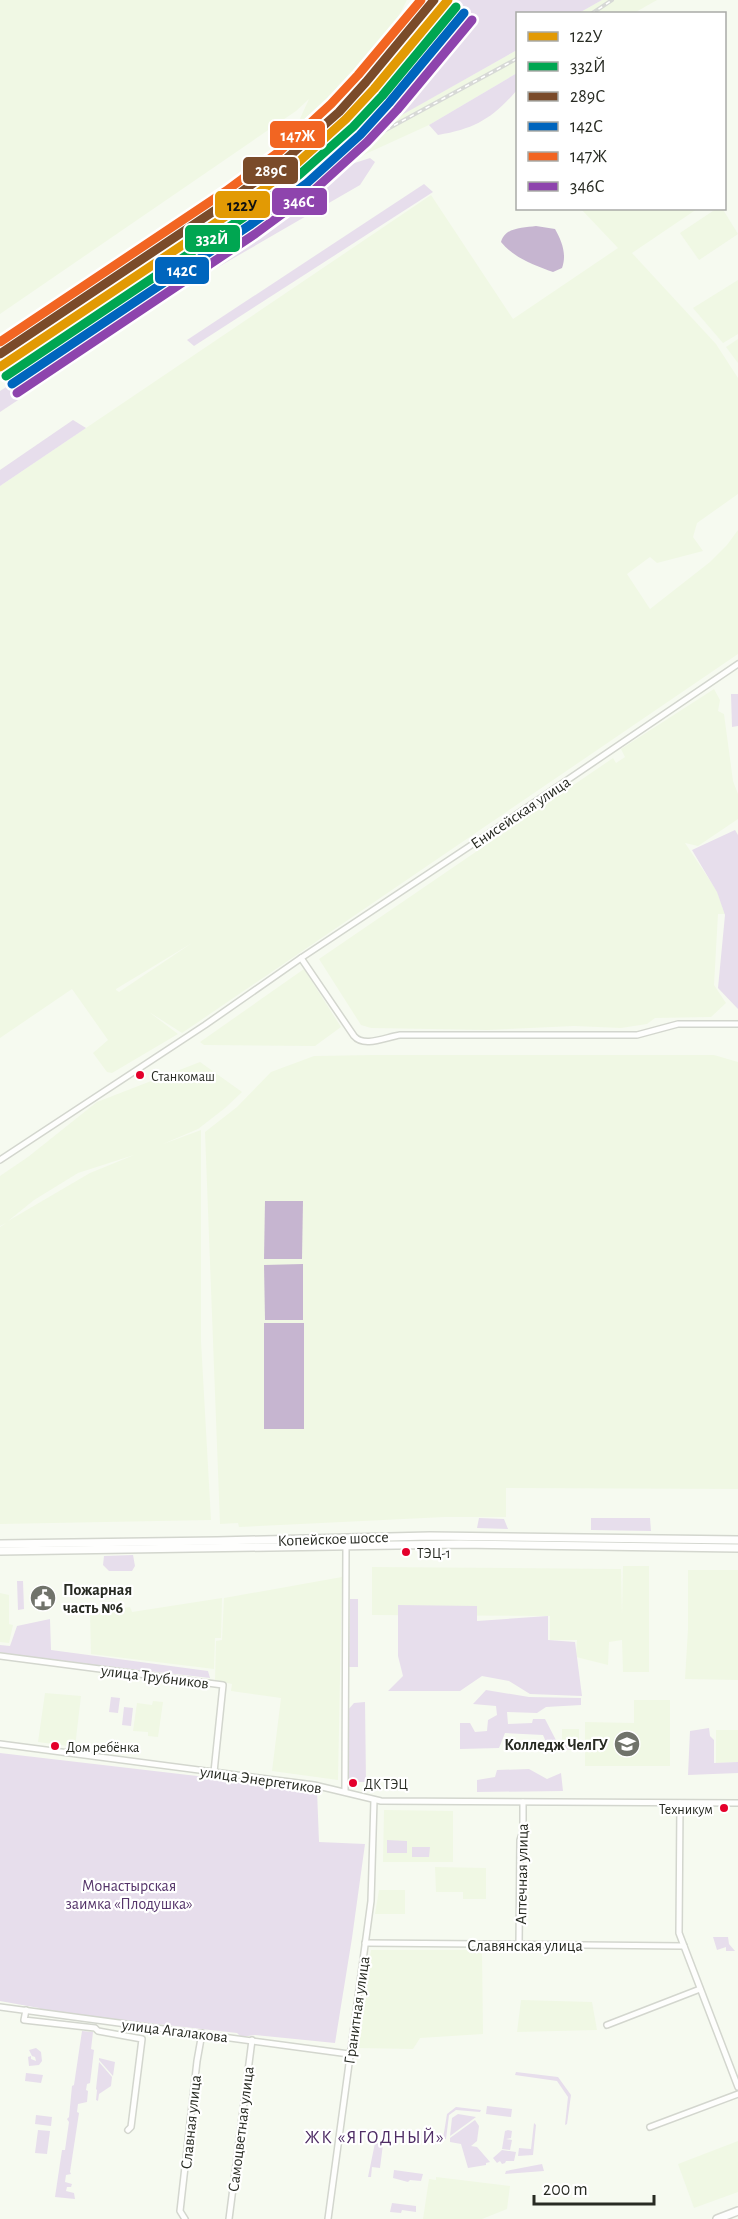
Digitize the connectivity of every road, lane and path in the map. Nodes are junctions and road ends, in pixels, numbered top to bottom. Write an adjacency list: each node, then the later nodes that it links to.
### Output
1 (738, 664): 2 (street, Енисейская улица)
2 (301, 958): 3 (street); 4 (street, Енисейская улица)
3 (738, 1024)
4 (0, 1160)
5 (346, 1538): 6 (main road, Копейское шоссе); 8 (main road, Копейское шоссе); 9 (main road)
6 (738, 1540)
7 (0, 1544): 10 (main road, Копейское шоссе)
8 (84, 1546): 9 (main road, Копейское шоссе); 10 (main road, Копейское шоссе)
9 (346, 1546): 11 (main road, Копейское шоссе); 16 (street)
10 (56, 1547): 12 (main road, Копейское шоссе)
11 (738, 1548)
12 (0, 1551)
13 (0, 1656): 15 (street, улица Трубников)
14 (0, 1744): 15 (street, улица Энергетиков)
15 (214, 1772): 16 (street, улица Энергетиков)
16 (345, 1792): 17 (street, улица Энергетиков)
17 (374, 1800): 18 (street, улица Энергетиков); 21 (street, Гранитная улица)
18 (523, 1802): 19 (street, улица Энергетиков); 22 (street, Аптечная улица)
19 (680, 1803): 20 (street, улица Энергетиков); 23 (street)
20 (738, 1803)
21 (365, 1943): 22 (street, Славянская улица); 30 (street, Гранитная улица)
22 (519, 1945): 23 (street, Славянская улица)
23 (684, 1946): 24 (street)
24 (700, 1989): 27 (street); 31 (street)
25 (0, 2007): 26 (street, улица Агалакова)
26 (26, 2010): 28 (street, улица Агалакова); 34 (street)
27 (608, 2025)
28 (202, 2034): 29 (street, улица Агалакова); 36 (street, Славная улица)
29 (252, 2040): 30 (street, улица Агалакова); 37 (street, Самоцветная улица)
30 (349, 2054): 38 (street, Гранитная улица)
31 (738, 2087)
32 (738, 2094): 33 (street)
33 (650, 2127)
34 (128, 2130)
35 (738, 2211): 39 (main road)
36 (186, 2219)
37 (229, 2219)
38 (328, 2219)
39 (717, 2219)

